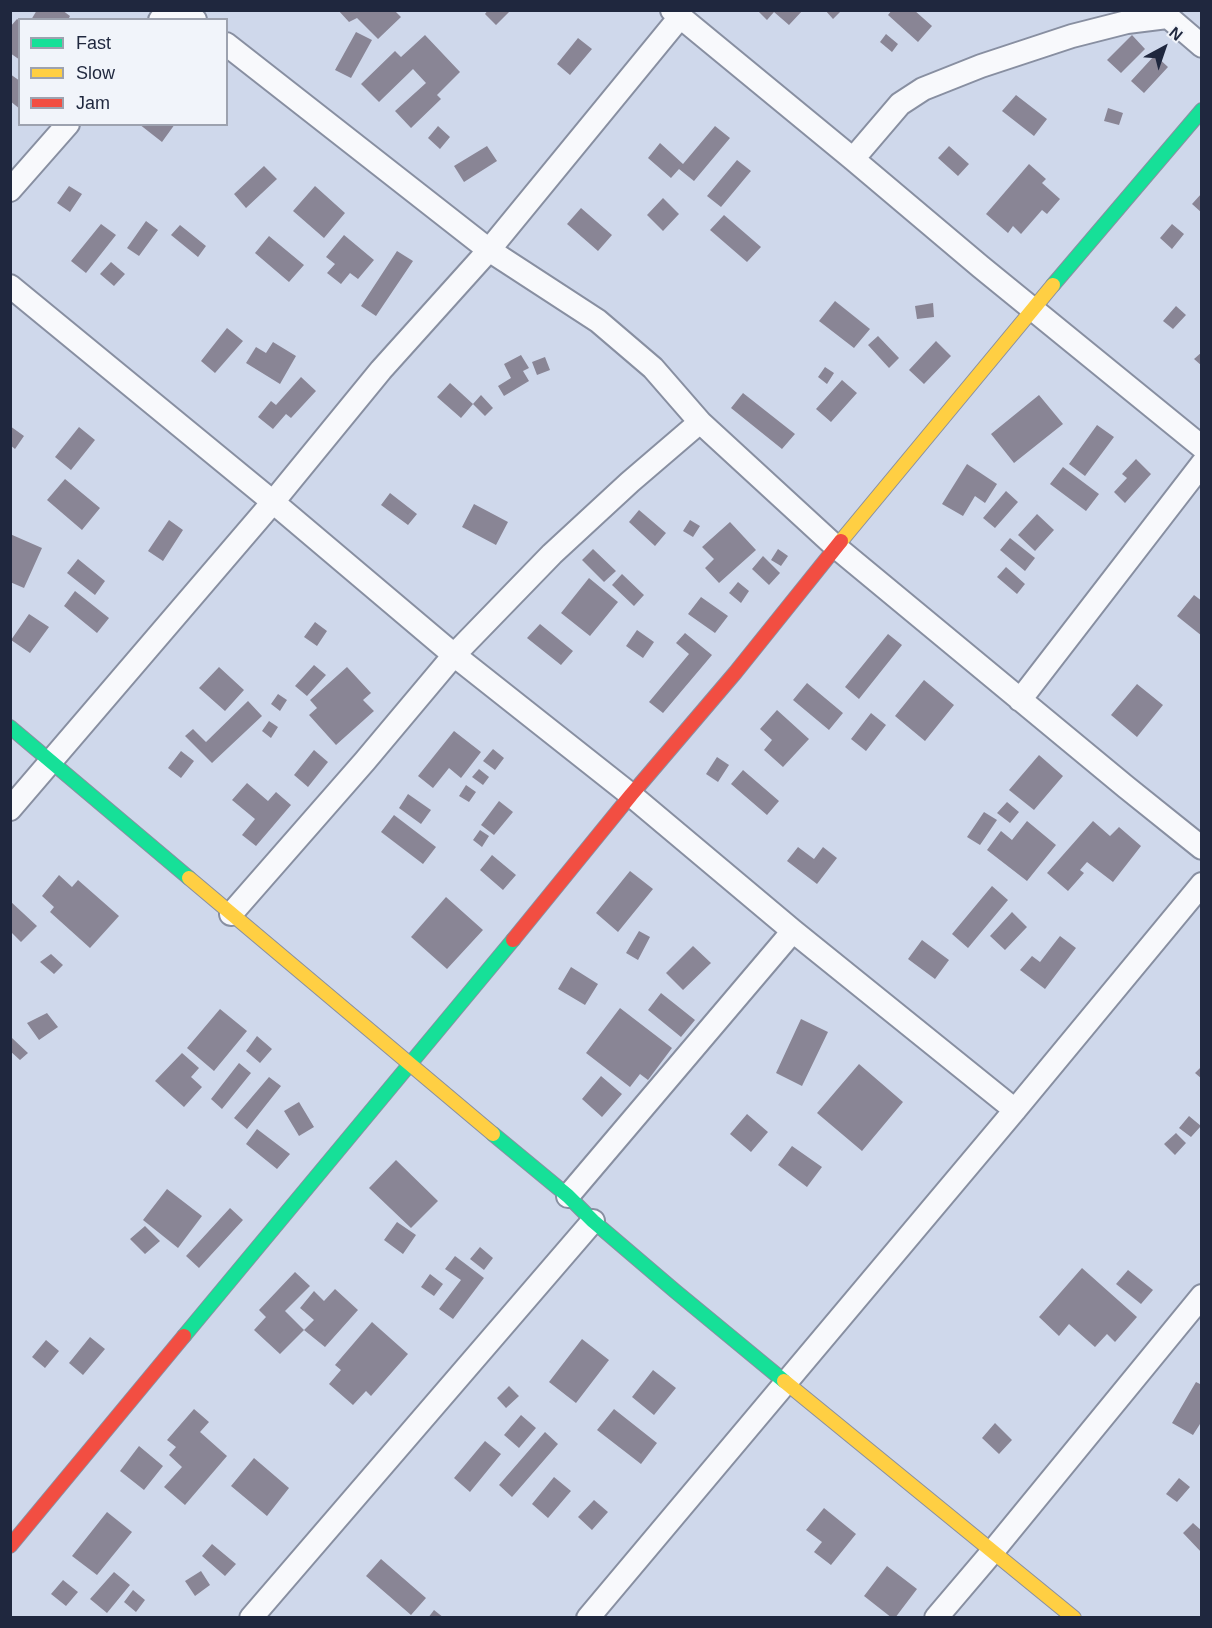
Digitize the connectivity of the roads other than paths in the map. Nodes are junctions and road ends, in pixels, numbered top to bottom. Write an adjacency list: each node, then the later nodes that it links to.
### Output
1 (676, 14): 7 (street); 9 (street)
2 (1163, 14): 4 (street); 7 (street)
3 (228, 46): 9 (street)
4 (1202, 46)
5 (1202, 110): 11 (street)
6 (66, 126): 8 (street)
7 (854, 159): 11 (street)
8 (10, 190)
9 (489, 250): 12 (street); 15 (street)
10 (10, 286): 15 (street)
11 (1033, 309): 13 (street); 16 (street)
12 (700, 422): 16 (street); 17 (street)
13 (1202, 447)
14 (1202, 464): 18 (street)
15 (273, 502): 17 (street); 20 (street)
16 (836, 547): 18 (street); 21 (street)
17 (454, 655): 21 (street); 25 (street)
18 (1020, 700): 23 (street)
19 (10, 727): 20 (street)
20 (51, 761): 22 (street); 25 (street)
21 (631, 795): 26 (street); 27 (street)
22 (10, 809)
23 (1202, 848)
24 (1202, 885): 28 (street)
25 (231, 914): 27 (street)
26 (793, 931): 28 (street); 29 (street)
27 (409, 1064): 29 (street); 33 (street)
28 (1015, 1110): 32 (street)
29 (568, 1196): 30 (street)
30 (593, 1221): 32 (street); 35 (street)
31 (1202, 1296): 34 (street)
32 (787, 1382): 34 (street); 36 (street)
33 (10, 1546)
34 (993, 1551): 37 (street); 38 (street)
35 (251, 1617)
36 (588, 1617)
37 (936, 1617)
38 (1074, 1617)

